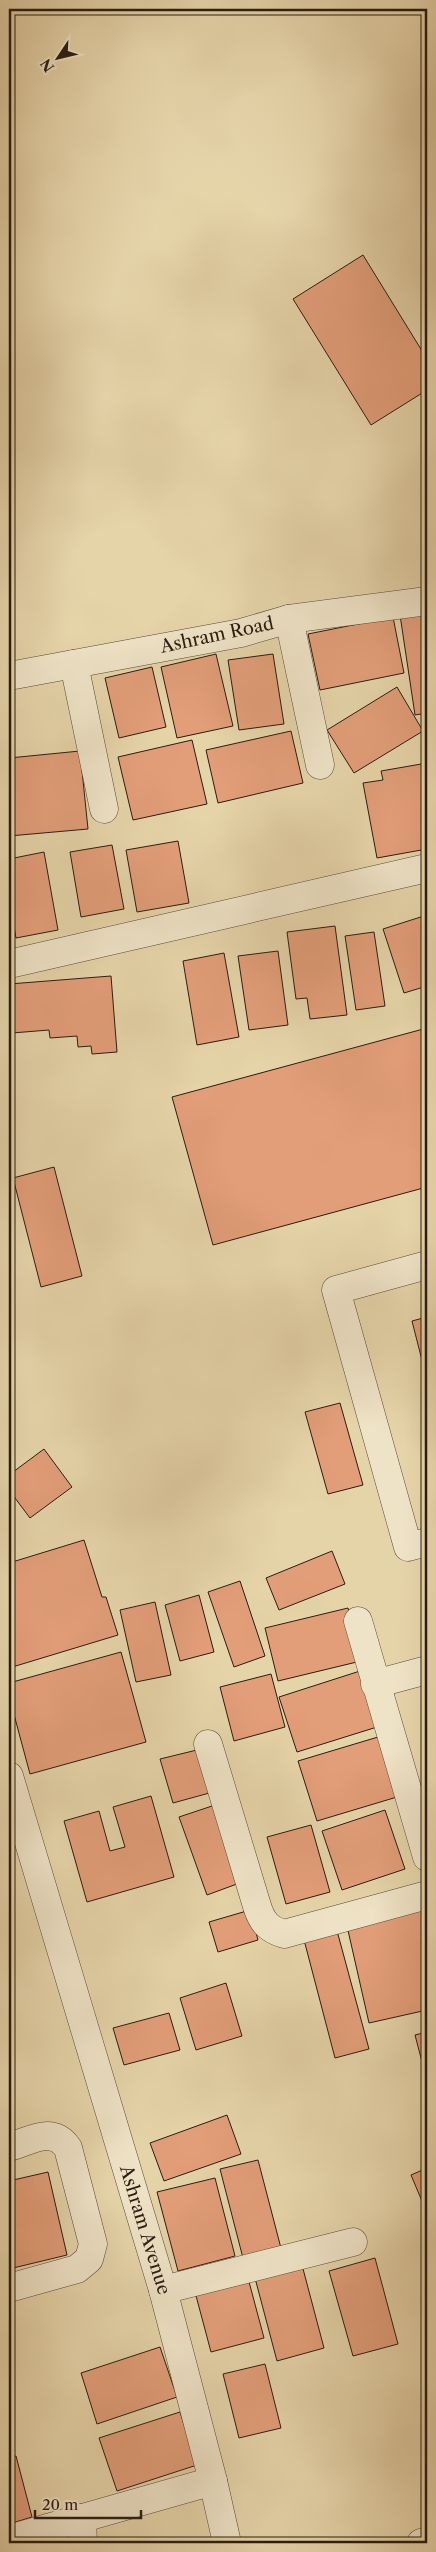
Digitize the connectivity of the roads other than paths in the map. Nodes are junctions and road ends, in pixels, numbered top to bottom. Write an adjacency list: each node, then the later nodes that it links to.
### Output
1 (427, 601): 2 (street, Ashram Road)
2 (289, 619): 3 (street, Ashram Road); 5 (street)
3 (74, 664): 4 (street, Ashram Road); 6 (street)
4 (9, 676)
5 (320, 765)
6 (104, 809)
7 (427, 868): 8 (street)
8 (9, 964)
9 (427, 1266): 10 (street)
10 (427, 1542)
11 (358, 1620): 13 (street)
12 (427, 1670): 13 (street)
13 (376, 1684): 16 (street)
14 (208, 1744): 17 (street)
15 (9, 1776): 21 (street, Ashram Avenue)
16 (427, 1857)
17 (427, 1895)
18 (9, 2147): 20 (street)
19 (353, 2242): 21 (street)
20 (9, 2288)
21 (163, 2290): 22 (street, Ashram Avenue)
22 (213, 2481): 23 (street); 26 (street, Ashram Avenue)
23 (83, 2531): 24 (street)
24 (9, 2539)
25 (427, 2541): 27 (street)
26 (227, 2543)
27 (420, 2543)

